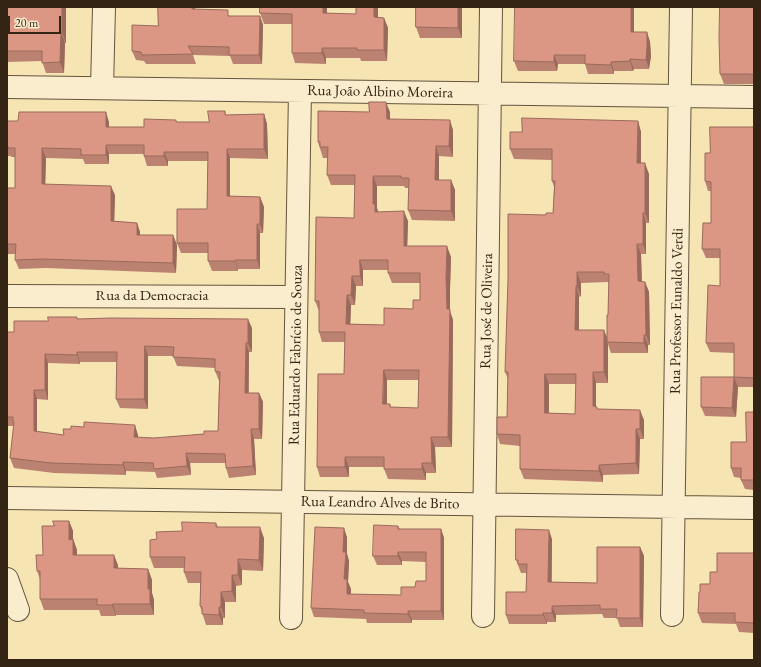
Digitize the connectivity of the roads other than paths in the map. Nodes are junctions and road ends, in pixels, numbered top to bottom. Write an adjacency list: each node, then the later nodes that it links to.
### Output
1 (104, 7): 5 (street)
2 (491, 7): 7 (street, Rua José de Oliveira)
3 (681, 7): 8 (street, Rua Professor Eunaldo Verdi)
4 (7, 87): 5 (street, Rua João Albino Moreira)
5 (102, 88): 6 (street, Rua João Albino Moreira)
6 (300, 91): 7 (street, Rua João Albino Moreira); 11 (street, Rua Eduardo Fabrício de Souza)
7 (490, 94): 8 (street, Rua João Albino Moreira); 14 (street, Rua José de Oliveira)
8 (680, 96): 9 (street, Rua João Albino Moreira); 15 (street, Rua Professor Eunaldo Verdi)
9 (754, 97)
10 (7, 296): 11 (street, Rua da Democracia)
11 (296, 297): 13 (street, Rua Eduardo Fabrício de Souza)
12 (7, 498): 13 (street, Rua Leandro Alves de Brito)
13 (293, 502): 14 (street, Rua Leandro Alves de Brito); 21 (street, Rua Eduardo Fabrício de Souza)
14 (485, 505): 15 (street, Rua Leandro Alves de Brito); 20 (street, Rua José de Oliveira)
15 (674, 507): 16 (street, Rua Leandro Alves de Brito); 19 (street, Rua Professor Eunaldo Verdi)
16 (754, 508)
17 (7, 579): 18 (street)
18 (18, 610)
19 (672, 615)
20 (484, 616)
21 (292, 618)

